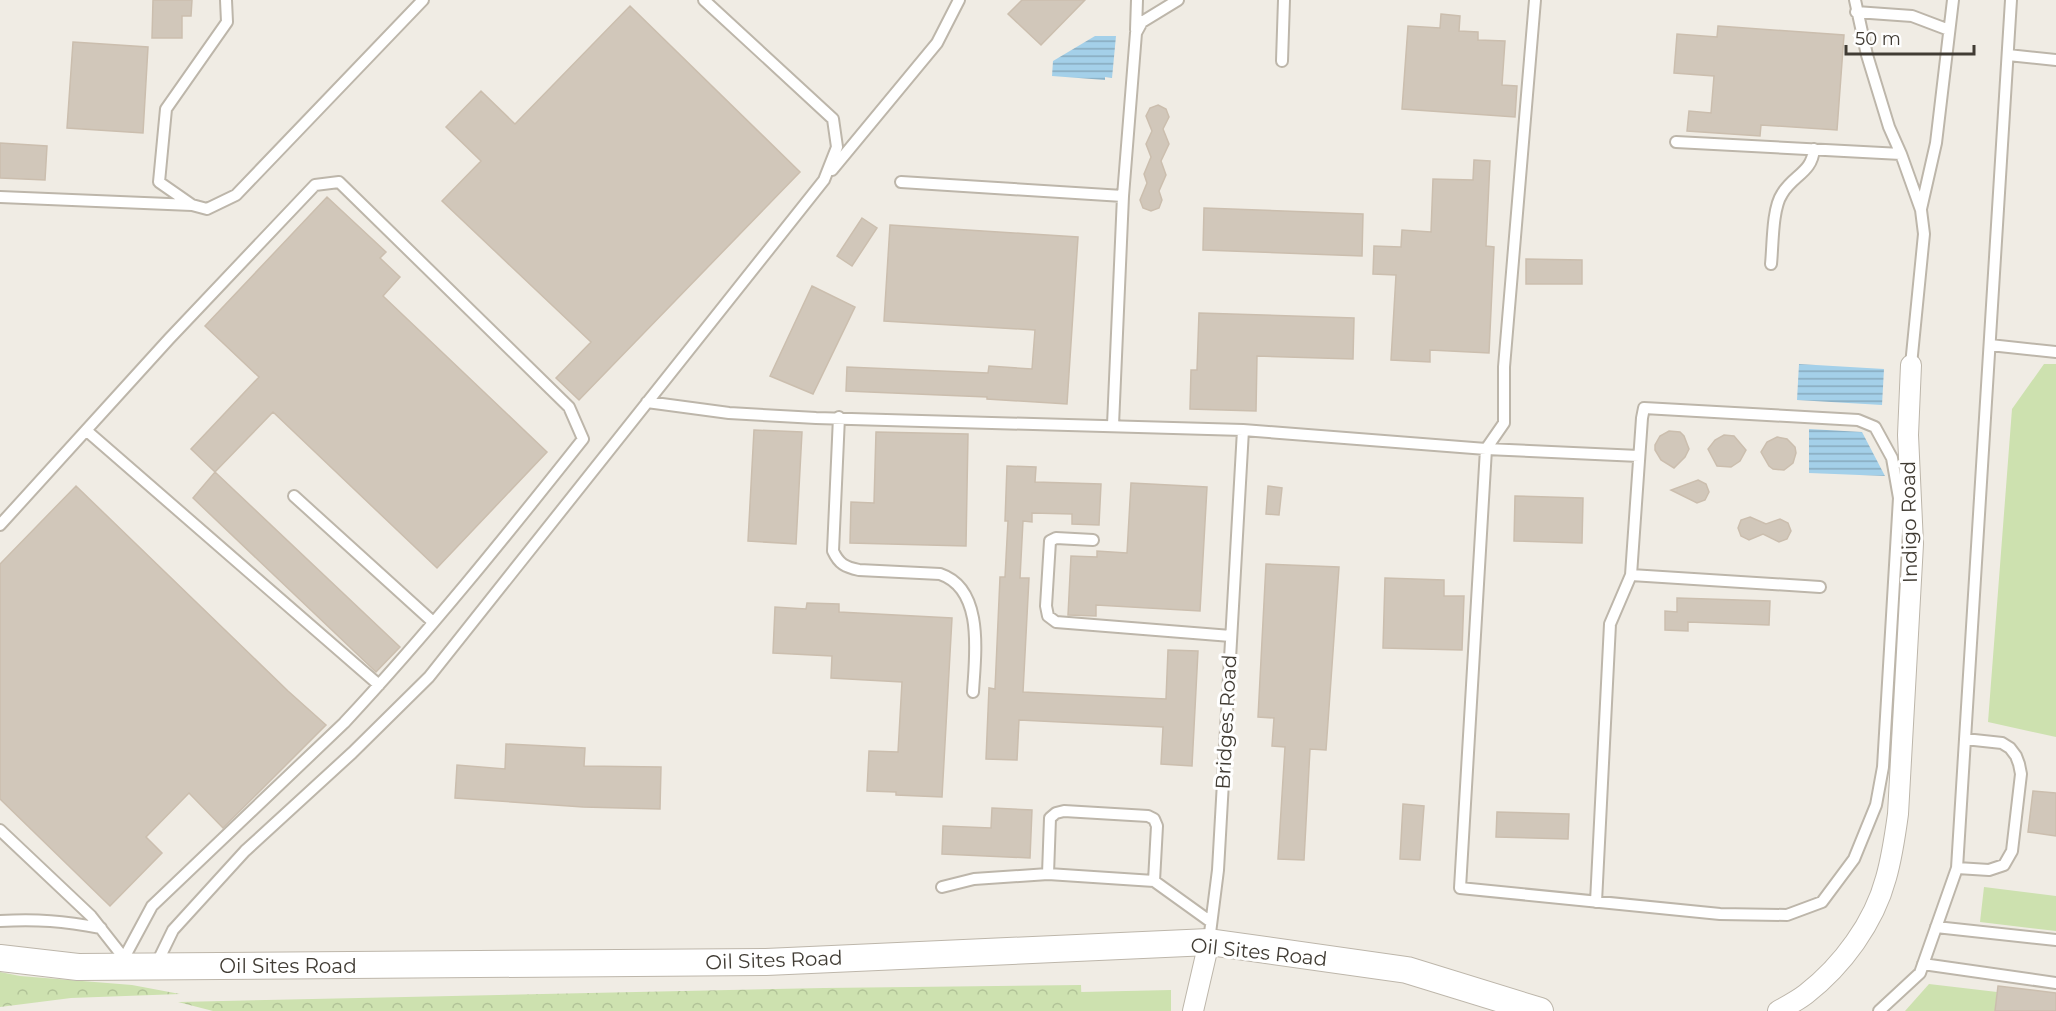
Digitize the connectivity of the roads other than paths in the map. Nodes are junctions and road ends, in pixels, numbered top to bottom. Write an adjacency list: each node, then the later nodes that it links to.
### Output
1 (226, 0): 25 (lane)
2 (423, 0): 25 (lane)
3 (704, 0): 21 (lane)
4 (959, 0): 21 (lane)
5 (1137, 0): 14 (lane)
6 (1178, 0): 14 (lane)
7 (1284, 0): 17 (lane)
8 (1535, 0): 36 (lane)
9 (1855, 0): 12 (lane, Indigo Road)
10 (1953, 0): 13 (lane)
11 (2012, 0): 15 (lane)
12 (1857, 12): 13 (lane); 20 (lane, Indigo Road)
13 (1949, 30): 26 (lane)
14 (1136, 33): 23 (lane)
15 (2008, 55): 16 (lane); 28 (lane)
16 (2056, 60)
17 (1282, 61)
18 (1676, 142): 19 (lane)
19 (1814, 149): 20 (lane); 27 (lane)
20 (1901, 154): 26 (lane, Indigo Road)
21 (824, 180): 31 (lane)
22 (901, 182): 23 (lane)
23 (1124, 196): 33 (lane)
24 (0, 197): 25 (lane)
25 (192, 205)
26 (1921, 210): 30 (lane, Indigo Road)
27 (1772, 264)
28 (1990, 345): 29 (lane); 47 (lane)
29 (2054, 350)
30 (1911, 365): 66 (street, Indigo Road)
31 (648, 402): 32 (lane); 62 (lane)
32 (839, 417): 33 (lane); 46 (lane)
33 (1113, 425): 35 (lane)
34 (87, 430): 39 (lane); 43 (lane); 45 (lane)
35 (1243, 430): 36 (lane); 44 (lane, Bridges Road)
36 (1486, 449): 37 (lane); 53 (lane)
37 (1639, 456): 41 (lane); 53 (lane)
38 (294, 496): 43 (lane)
39 (0, 525)
40 (1093, 540): 44 (lane)
41 (1631, 575): 42 (lane); 53 (lane)
42 (1820, 587)
43 (433, 622): 45 (lane)
44 (1231, 636): 57 (lane, Bridges Road)
45 (379, 685): 60 (lane)
46 (973, 692)
47 (1965, 739): 49 (lane); 49 (lane)
48 (0, 830): 56 (lane)
49 (1957, 868): 55 (lane)
50 (1048, 874): 51 (lane); 51 (lane); 52 (lane)
51 (1154, 881): 57 (lane)
52 (942, 888)
53 (1596, 902)
54 (0, 921): 56 (lane)
55 (1936, 927): 58 (lane); 61 (lane)
56 (101, 928): 60 (lane)
57 (1210, 932): 62 (street, Oil Sites Road); 64 (street, Bridges Road); 65 (street, Oil Sites Road)
58 (2056, 940)
59 (0, 958): 60 (street, Oil Sites Road)
60 (123, 962): 62 (street, Oil Sites Road)
61 (1923, 964): 63 (lane); 67 (lane)
62 (155, 967)
63 (2056, 983)
64 (1193, 1011)
65 (1540, 1011)
66 (1778, 1011)
67 (1879, 1011)

